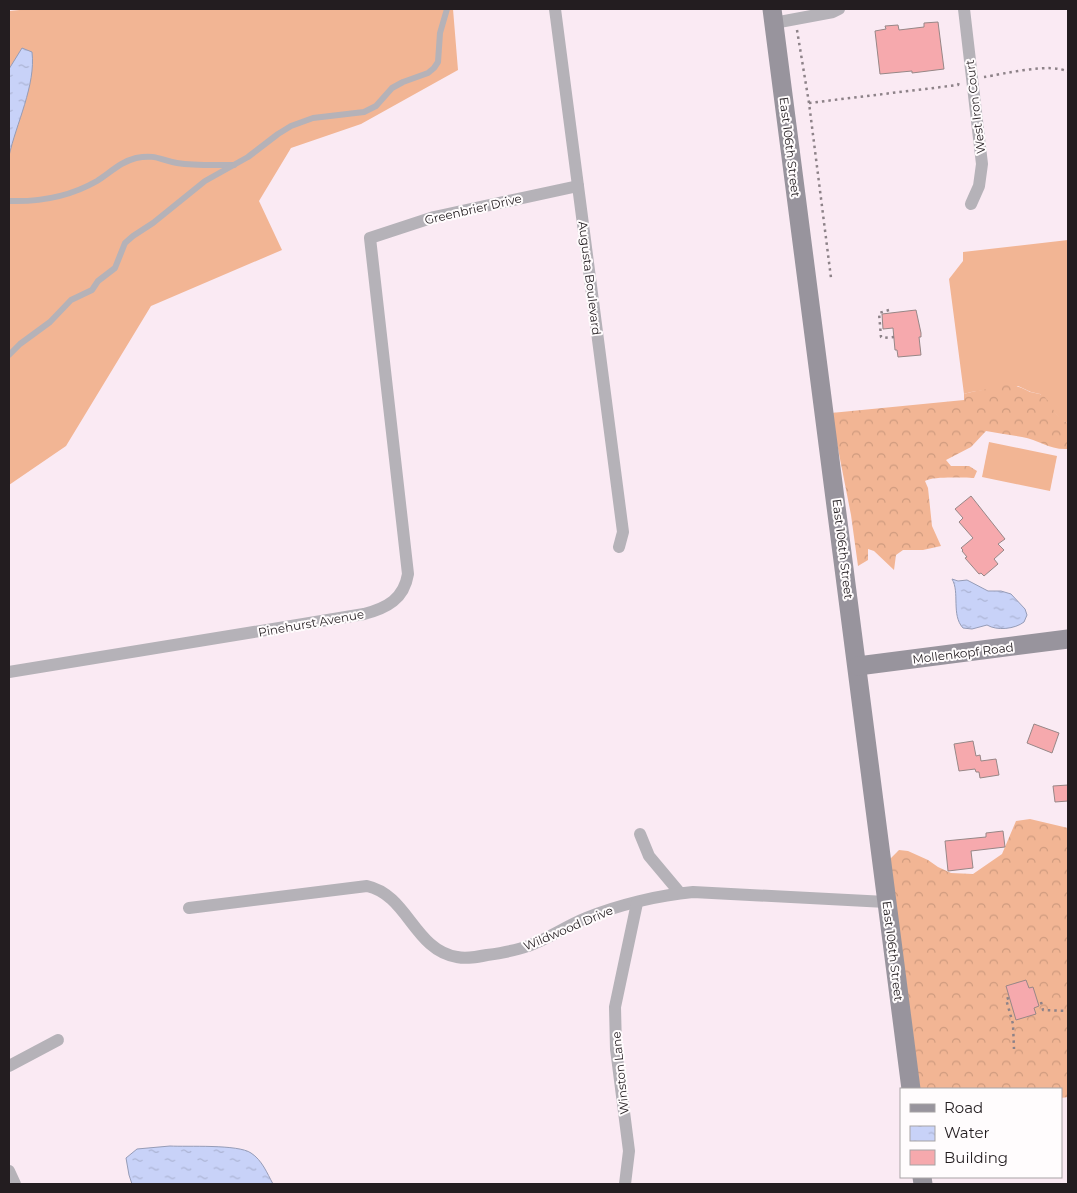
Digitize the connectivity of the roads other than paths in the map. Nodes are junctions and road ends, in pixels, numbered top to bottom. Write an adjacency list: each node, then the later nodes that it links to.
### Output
1 (447, 9): 6 (lane)
2 (555, 9): 7 (street, Augusta Boulevard)
3 (839, 9): 5 (street)
4 (964, 9): 9 (street, West Iron Court)
5 (773, 16): 14 (street, East 106th Street)
6 (235, 165): 8 (lane); 11 (lane)
7 (578, 186): 10 (street, Greenbrier Drive); 12 (street, Augusta Boulevard)
8 (9, 201)
9 (971, 204)
10 (370, 238): 15 (street, Pinehurst Avenue)
11 (9, 355)
12 (619, 547)
13 (1068, 640): 14 (street, Mollenkopf Road)
14 (858, 666): 18 (street, East 106th Street)
15 (9, 672)
16 (640, 834): 17 (street)
17 (680, 893): 18 (street, Wildwood Drive); 19 (street, Wildwood Drive)
18 (886, 902): 23 (street, East 106th Street)
19 (637, 903): 20 (street, Wildwood Drive); 26 (street, Winston Lane)
20 (189, 908)
21 (58, 1040): 22 (street)
22 (9, 1066)
23 (911, 1088)
24 (9, 1171): 25 (street)
25 (15, 1184)
26 (625, 1184)

